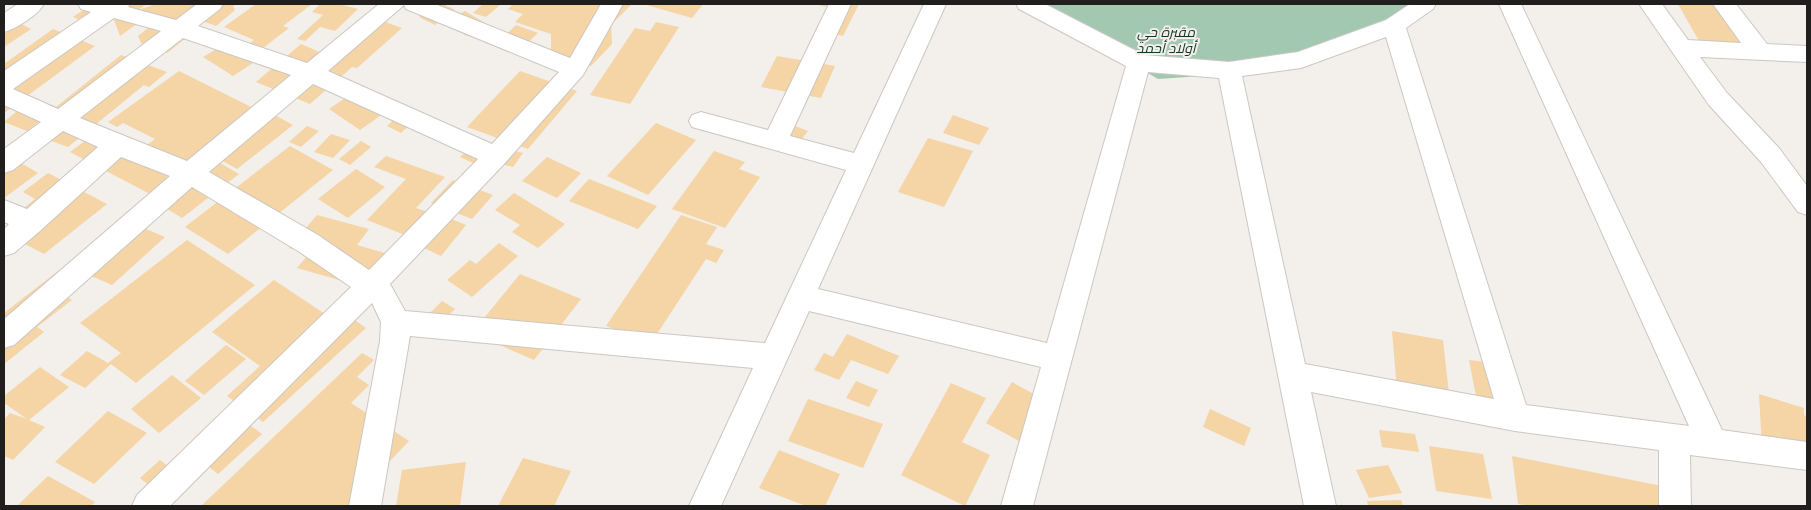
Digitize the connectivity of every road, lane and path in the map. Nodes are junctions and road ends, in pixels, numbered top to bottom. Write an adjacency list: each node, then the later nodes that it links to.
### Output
1 (33, 4): 15 (street)
2 (88, 4): 14 (street)
3 (212, 4): 17 (street)
4 (393, 4): 24 (street)
5 (414, 4): 22 (street)
6 (612, 4): 22 (street)
7 (840, 4): 29 (street)
8 (935, 4): 33 (street)
9 (1028, 4): 21 (street)
10 (1425, 4): 16 (street)
11 (1510, 4): 48 (street)
12 (1650, 4): 18 (street)
13 (1724, 4): 19 (street)
14 (115, 7): 17 (street); 25 (street)
15 (4, 24)
16 (1394, 25): 23 (street); 46 (street)
17 (182, 29): 24 (street); 27 (street)
18 (1681, 48): 19 (street); 35 (street)
19 (1760, 52): 20 (street)
20 (1807, 54)
21 (1139, 63): 23 (street); 44 (street)
22 (575, 69): 31 (street)
23 (1230, 70): 45 (street)
24 (310, 73): 31 (street); 34 (street)
25 (4, 83)
26 (4, 95): 27 (street)
27 (59, 119): 30 (street); 32 (street)
28 (701, 121): 29 (street)
29 (776, 140): 33 (street)
30 (116, 145): 34 (street); 37 (street)
31 (496, 156): 39 (street)
32 (4, 163)
33 (861, 165): 40 (street)
34 (190, 173): 39 (street); 42 (street)
35 (1807, 205)
36 (4, 210): 37 (street)
37 (31, 223): 38 (street)
38 (4, 246)
39 (371, 286): 41 (street); 50 (street)
40 (800, 297): 43 (street); 44 (street)
41 (395, 322): 43 (street); 51 (street)
42 (4, 336)
43 (773, 357): 52 (street)
44 (1058, 358): 53 (street)
45 (1293, 375): 46 (street); 54 (street)
46 (1515, 417): 47 (street)
47 (1674, 437): 48 (street); 55 (street)
48 (1712, 442): 49 (street)
49 (1807, 456)
50 (148, 506)
51 (365, 506)
52 (705, 506)
53 (1017, 506)
54 (1320, 506)
55 (1675, 506)

